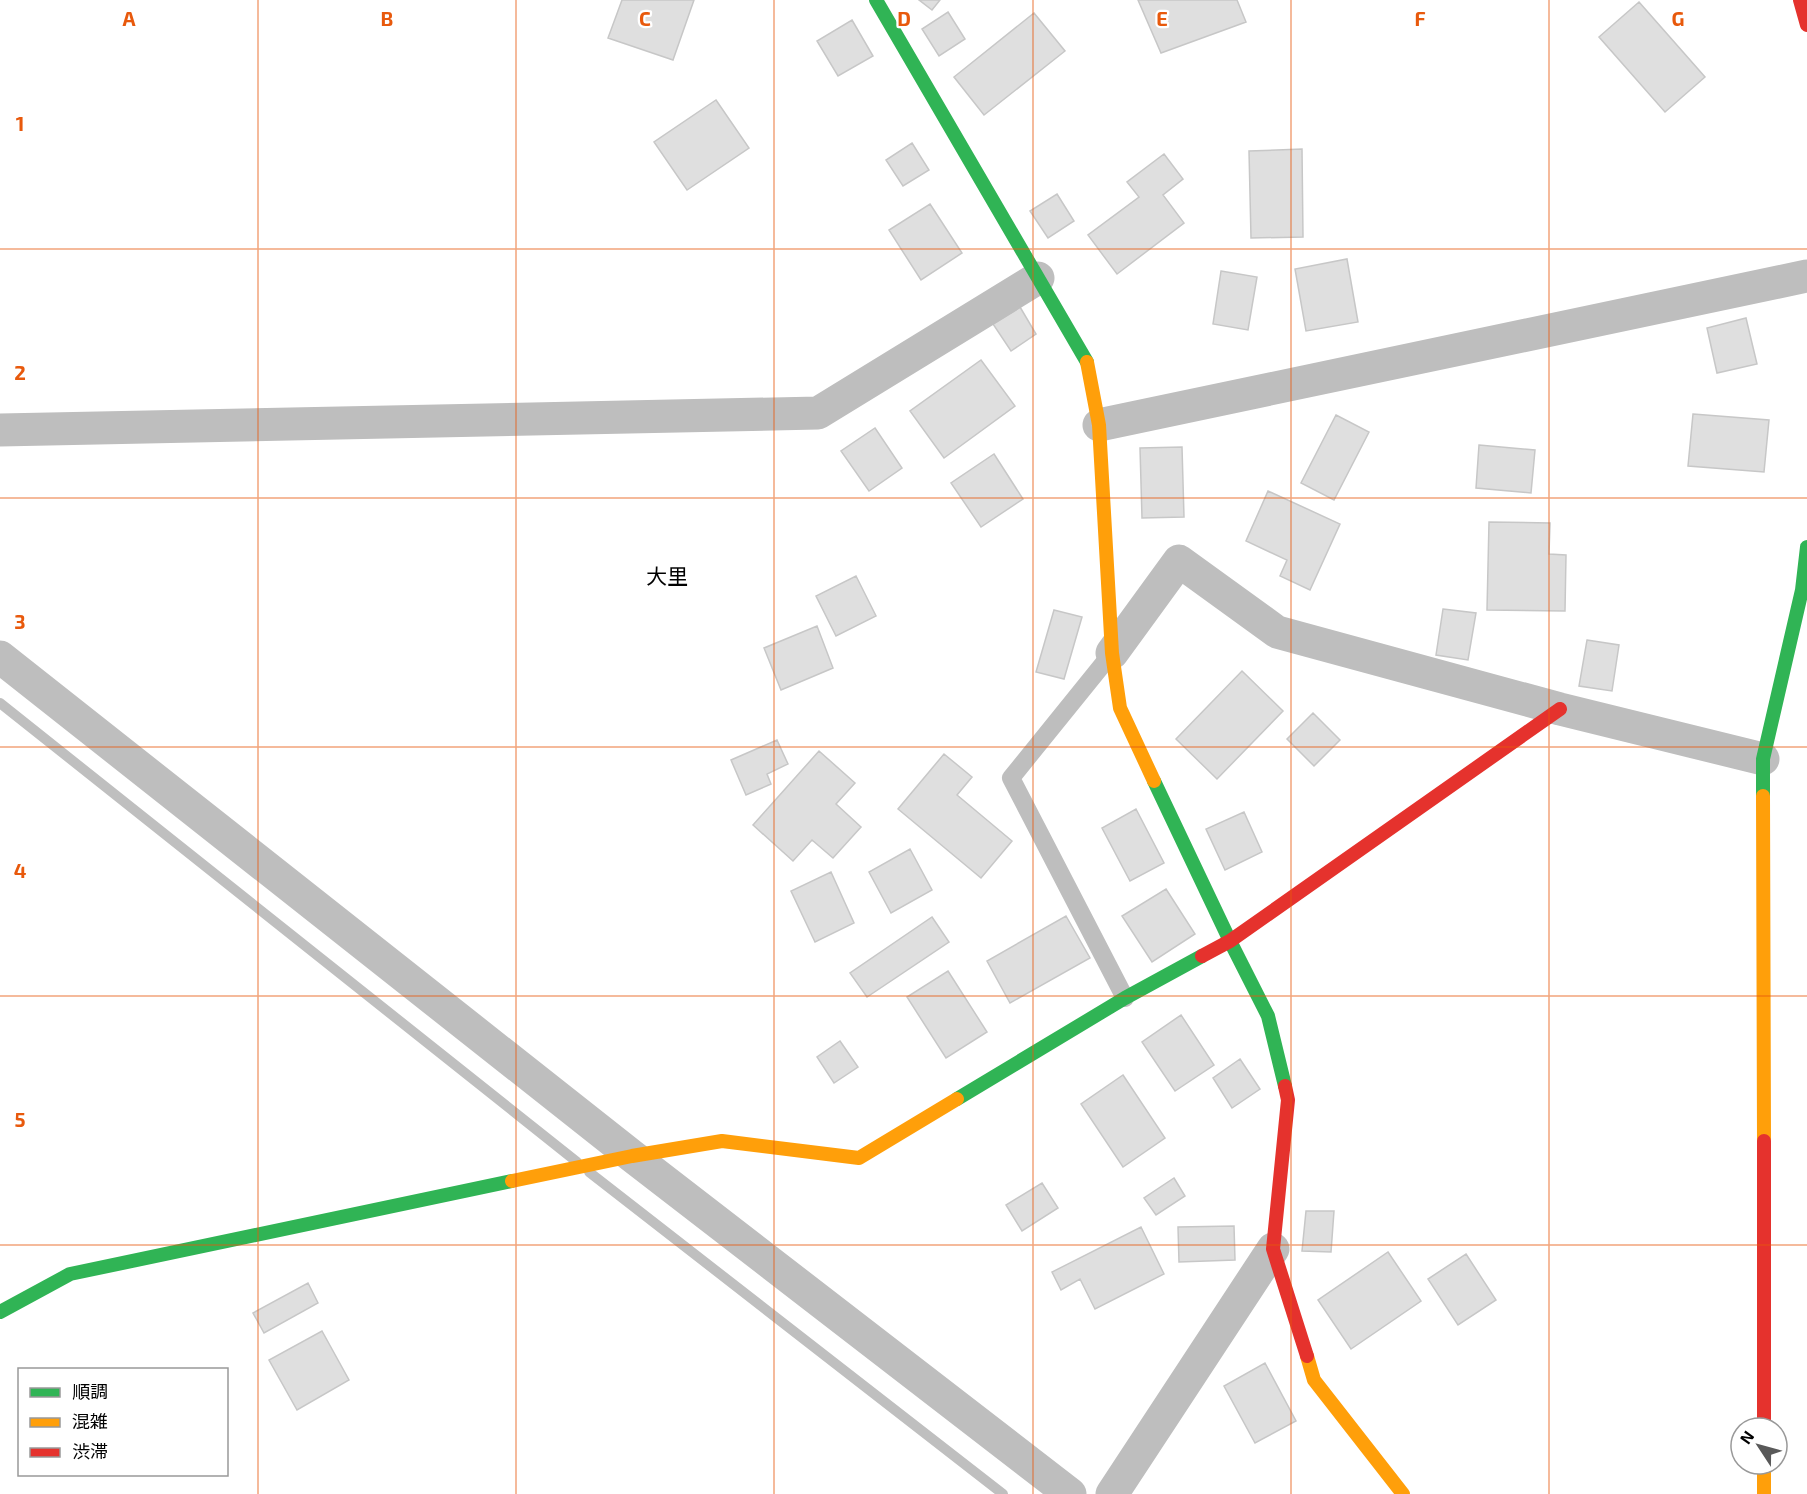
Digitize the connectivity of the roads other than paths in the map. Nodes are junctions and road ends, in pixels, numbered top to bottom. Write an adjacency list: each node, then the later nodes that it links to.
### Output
1 (876, 0): 5 (street)
2 (1800, 0): 3 (street)
3 (1807, 25)
4 (1807, 276): 6 (street)
5 (1038, 278): 6 (street); 7 (street)
6 (1099, 425): 9 (street)
7 (0, 430)
8 (1807, 547): 12 (street)
9 (1112, 653): 11 (street); 13 (street); 14 (lane)
10 (0, 657): 15 (street)
11 (1560, 709): 12 (street); 13 (street)
12 (1763, 759): 18 (street)
13 (1230, 941): 14 (street); 16 (street)
14 (1125, 998): 15 (street)
15 (632, 1156): 17 (street); 20 (street)
16 (1273, 1249): 21 (street); 22 (street)
17 (0, 1312)
18 (1764, 1416)
19 (1764, 1476): 23 (street)
20 (1070, 1494)
21 (1112, 1494)
22 (1403, 1494)
23 (1764, 1494)

